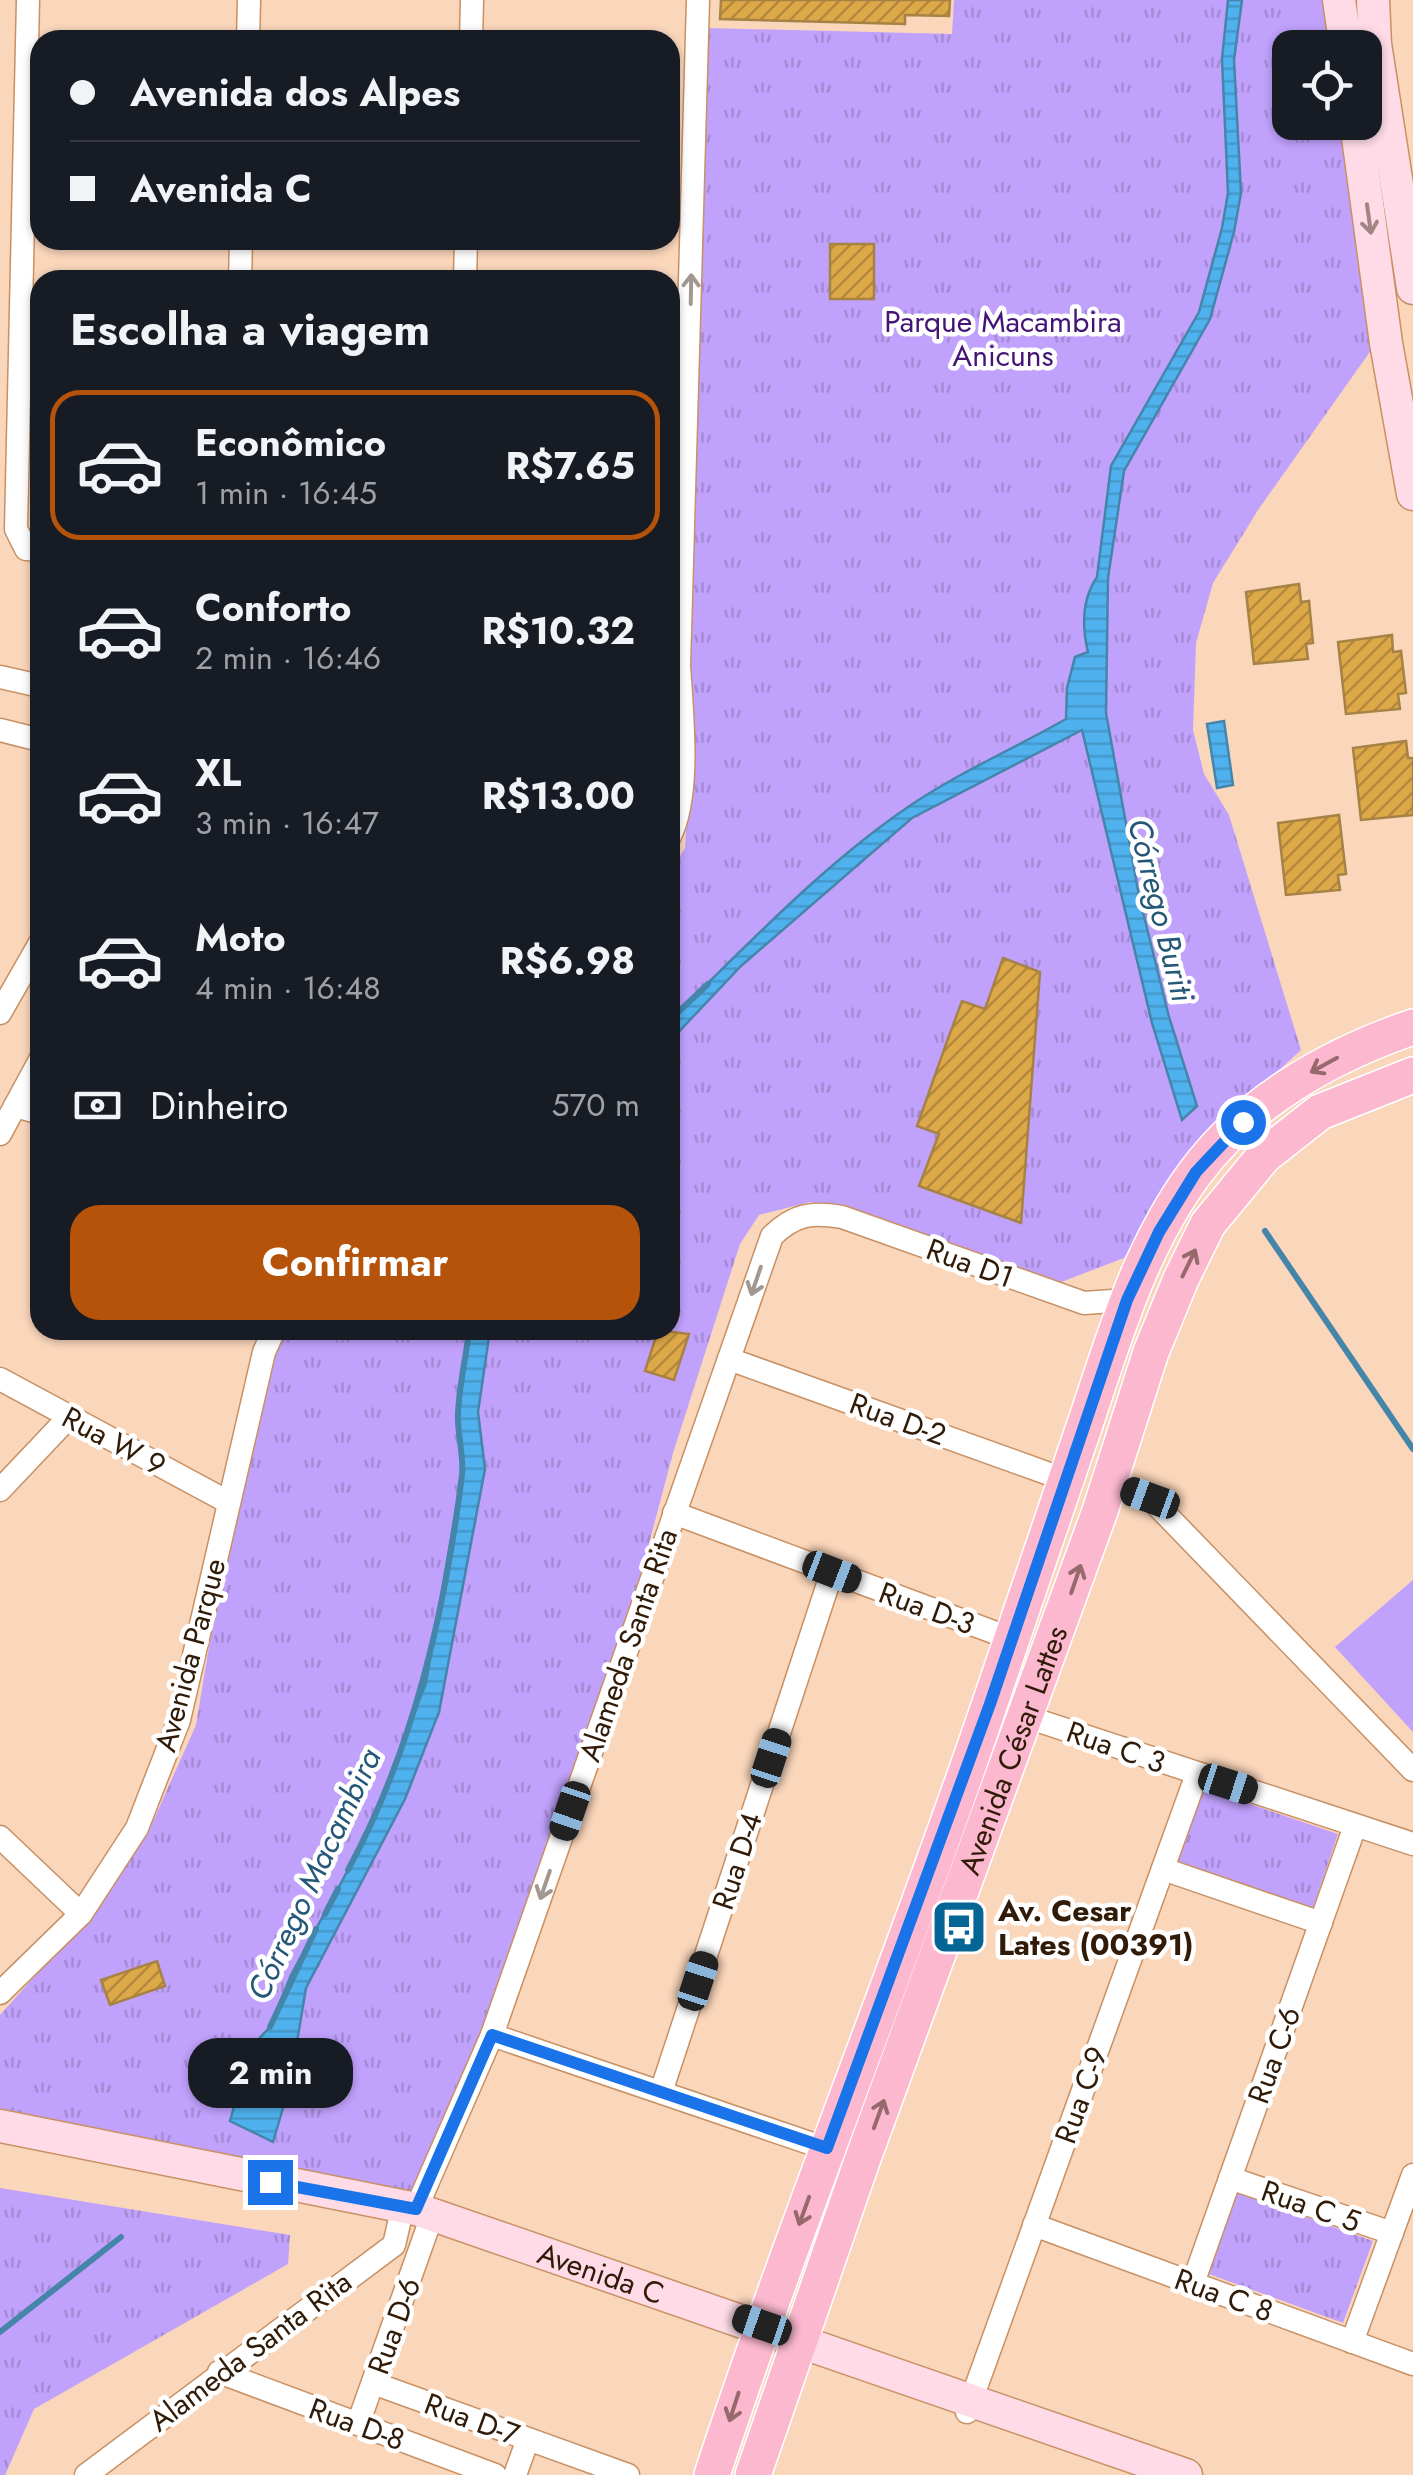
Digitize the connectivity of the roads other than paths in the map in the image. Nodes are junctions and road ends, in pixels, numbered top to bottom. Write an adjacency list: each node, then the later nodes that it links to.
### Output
1 (28, 0): 15 (street)
2 (249, 0): 7 (street)
3 (472, 0): 8 (street)
4 (698, 0): 14 (street, one-way to 4)
5 (1340, 0): 9 (street)
6 (1373, 0): 11 (street)
7 (248, 30)
8 (471, 30)
9 (1344, 30)
10 (1360, 140): 12 (street, one-way to 12)
11 (1413, 288)
12 (1399, 339): 13 (street)
13 (1413, 494)
14 (680, 500)
15 (30, 549)
16 (0, 677): 17 (street)
17 (30, 684)
18 (0, 730): 19 (street)
19 (30, 738)
20 (30, 960): 21 (street)
21 (0, 1013)
22 (1413, 1026): 29 (main road, Avenida César Lattes, one-way to 29)
23 (1413, 1075): 35 (main road, Avenida César Lattes, one-way to 23)
24 (30, 1078): 25 (street)
25 (15, 1106): 26 (street); 27 (street)
26 (30, 1110)
27 (0, 1134)
28 (814, 1212): 29 (street, Rua D1); 31 (street, Alameda Santa Rita, one-way to 31)
29 (1127, 1300): 34 (main road, Avenida César Lattes)
30 (269, 1340): 37 (street, Avenida Parque)
31 (729, 1358): 34 (street, Rua D-2); 38 (street, Alameda Santa Rita)
32 (0, 1380): 33 (street, Rua W 9)
33 (70, 1417): 36 (street); 37 (street, Rua W 9)
34 (1066, 1480): 40 (main road, Avenida César Lattes)
35 (1110, 1484): 42 (main road, Avenida César Lattes, one-way to 35); 43 (street)
36 (0, 1490)
37 (228, 1502): 49 (street, Avenida Parque)
38 (674, 1513): 39 (street, Rua D-3); 52 (street, Alameda Santa Rita, one-way to 52)
39 (832, 1572): 40 (street, Rua D-3); 53 (street, Rua D-4)
40 (1012, 1639): 41 (main road, Avenida César Lattes)
41 (990, 1704): 42 (street, Rua C 3); 56 (main road, Avenida César Lattes)
42 (1027, 1717): 44 (street, Rua C 3); 57 (main road, Avenida César Lattes, one-way to 42)
43 (1413, 1770)
44 (1196, 1774): 45 (street, Rua C 3); 48 (street, Rua C-9)
45 (1354, 1826): 47 (street, Rua C 3); 50 (street, Rua C-6)
46 (0, 1837): 49 (street)
47 (1413, 1844)
48 (1162, 1869): 50 (street); 61 (street, Rua C-9)
49 (81, 1914): 51 (street, Avenida Parque)
50 (1320, 1922): 59 (street, Rua C-6)
51 (0, 1993)
52 (492, 2035): 53 (street); 60 (street, Alameda Santa Rita)
53 (661, 2092): 56 (street)
54 (0, 2126): 60 (street, Avenida C)
55 (0, 2142): 60 (street, Avenida C)
56 (827, 2148): 57 (street); 64 (main road, Avenida César Lattes, one-way to 64)
57 (862, 2161): 66 (main road, Avenida César Lattes)
58 (1413, 2175): 62 (street)
59 (1230, 2178): 62 (street, Rua C 5); 63 (street, Rua C-6)
60 (414, 2218): 64 (street, Avenida C); 68 (street, Alameda Santa Rita); 69 (street, Rua D-6)
61 (1034, 2225): 63 (street, Rua C 8); 70 (street, Rua C-9)
62 (1392, 2233): 65 (street)
63 (1192, 2283): 65 (street, Rua C 8)
64 (760, 2332): 66 (street, Avenida C); 77 (main road, Avenida César Lattes, one-way to 77)
65 (1352, 2342): 67 (street, Rua C 8)
66 (798, 2346): 70 (street, Avenida C); 78 (main road, Avenida César Lattes)
67 (1413, 2364)
68 (219, 2372): 71 (street, Rua D-8); 73 (street, Alameda Santa Rita)
69 (372, 2383): 71 (street, Rua D-6); 72 (street, Rua D-7)
70 (969, 2407): 79 (street, Avenida C); 80 (street, Avenida C)
71 (358, 2424): 74 (street, Rua D-8)
72 (528, 2439): 75 (street); 76 (street, Rua D-7)
73 (86, 2475)
74 (495, 2475)
75 (515, 2475)
76 (628, 2475)
77 (712, 2475)
78 (753, 2475)
79 (1124, 2475)
80 (1186, 2475)

